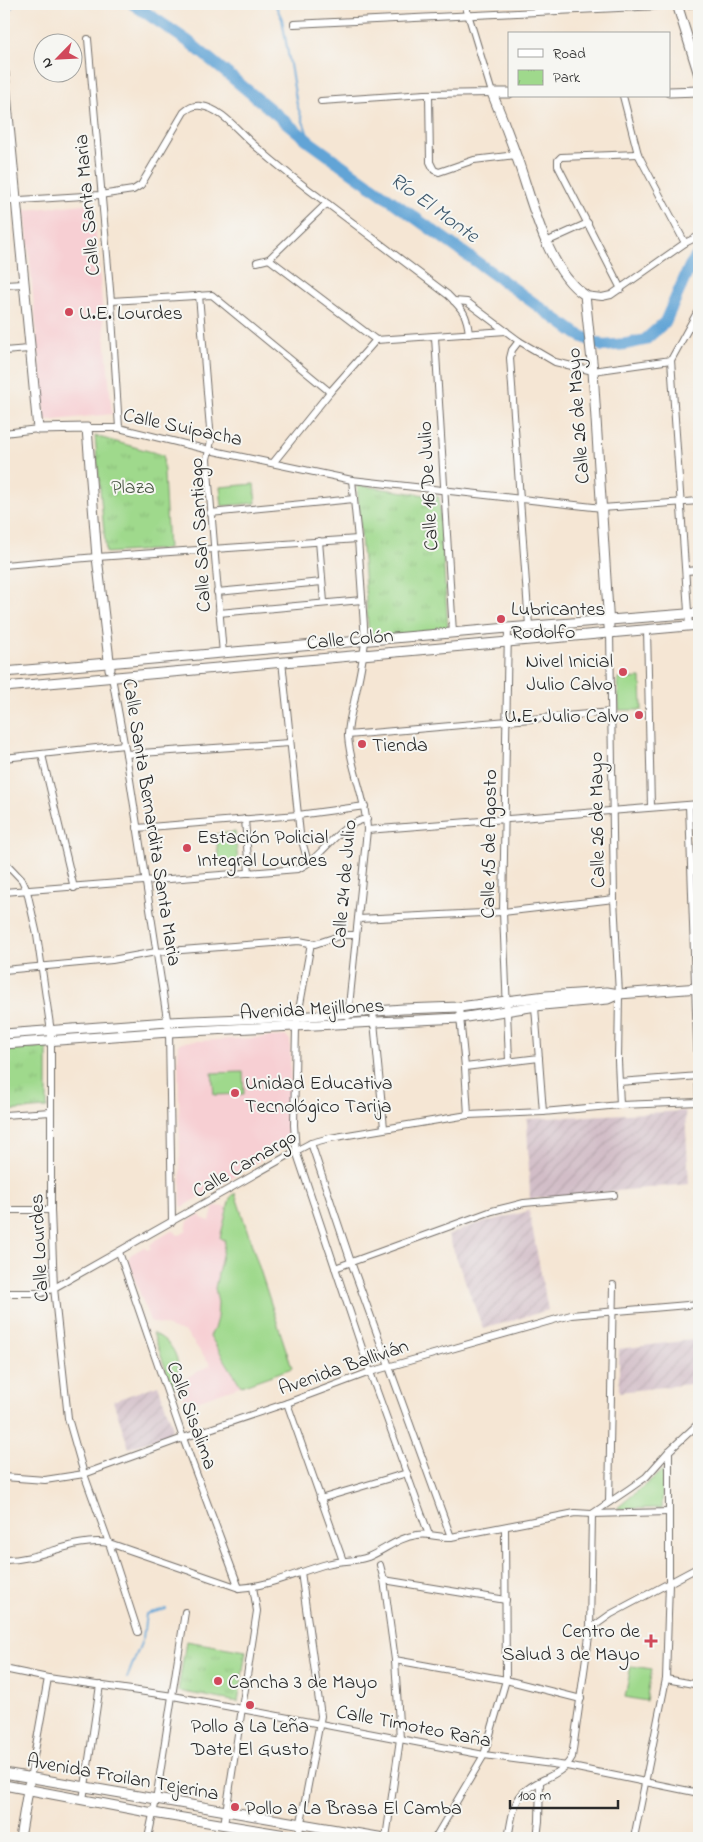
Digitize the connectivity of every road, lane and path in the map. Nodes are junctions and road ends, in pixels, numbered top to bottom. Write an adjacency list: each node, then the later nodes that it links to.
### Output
1 (465, 4): 4 (street)
2 (699, 4): 3 (street)
3 (677, 5): 4 (street); 8 (street)
4 (468, 16): 5 (street); 11 (street)
5 (294, 24)
6 (88, 39): 18 (street, Calle Santa Maria)
7 (4, 73): 19 (street)
8 (699, 75)
9 (699, 91): 10 (street)
10 (670, 92)
11 (492, 93): 12 (street); 13 (street); 16 (street)
12 (508, 93)
13 (428, 94): 15 (street); 16 (street)
14 (623, 98): 17 (street)
15 (321, 101)
16 (516, 154): 24 (street)
17 (638, 154): 22 (street); 25 (street)
18 (100, 194): 19 (street); 21 (street); 33 (street, Calle Santa Maria)
19 (16, 200): 20 (street); 28 (street)
20 (4, 201)
21 (328, 204): 26 (street); 34 (street)
22 (588, 223): 24 (street); 30 (street)
23 (699, 236): 25 (street)
24 (546, 242): 32 (street)
25 (685, 243): 30 (street)
26 (269, 259): 27 (street); 39 (street)
27 (257, 262)
28 (24, 284): 29 (street); 41 (street)
29 (4, 285)
30 (621, 289): 32 (street)
31 (199, 295): 33 (street); 45 (street); 50 (street, Calle San Santiago)
32 (585, 295): 44 (street, Calle 26 de Mayo)
33 (111, 301): 47 (street, Calle Santa Maria)
34 (454, 301): 36 (street); 37 (street)
35 (699, 309): 43 (street)
36 (506, 331): 37 (street); 40 (street)
37 (469, 334): 38 (street)
38 (435, 337): 39 (street); 53 (street, Calle 16 De Julio)
39 (376, 340): 45 (street)
40 (518, 341): 44 (street); 55 (street)
41 (29, 349): 42 (street); 48 (street)
42 (4, 351)
43 (671, 360): 44 (street); 57 (street)
44 (593, 371): 58 (street, Calle 26 de Mayo)
45 (330, 392): 51 (street)
46 (87, 428): 47 (street, Calle Suipacha); 48 (street, Calle Suipacha); 63 (street, Calle Santa Bernardita Santa Maria)
47 (119, 428): 50 (street, Calle Suipacha)
48 (38, 429): 49 (street, Calle Suipacha)
49 (4, 433)
50 (209, 450): 51 (street, Calle Suipacha); 59 (street, Calle San Santiago)
51 (273, 463): 52 (street, Calle Suipacha)
52 (352, 480): 53 (street, Calle Suipacha); 54 (street, Calle 24 de Julio)
53 (443, 491): 55 (street); 81 (street, Calle 16 De Julio)
54 (354, 499): 59 (street); 60 (street, Calle 24 de Julio)
55 (519, 500): 58 (street); 76 (street)
56 (699, 501): 57 (street)
57 (680, 503): 58 (street); 66 (street)
58 (602, 508): 74 (street, Calle 26 de Mayo)
59 (210, 513): 62 (street, Calle San Santiago)
60 (358, 539): 61 (street); 69 (street, Calle 24 de Julio)
61 (319, 541): 62 (street); 67 (street)
62 (214, 548): 63 (street); 68 (street, Calle San Santiago)
63 (97, 557): 64 (street); 87 (street, Calle Santa Bernardita Santa Maria)
64 (4, 565)
65 (699, 570): 66 (street)
66 (686, 572): 73 (street)
67 (322, 582): 68 (street); 70 (street)
68 (217, 592): 71 (street, Calle San Santiago)
69 (362, 600): 70 (street); 82 (street, Calle 24 de Julio)
70 (324, 602): 71 (street)
71 (219, 613): 84 (street, Calle San Santiago)
72 (699, 613): 73 (street, Calle Colón)
73 (688, 614): 74 (street, Calle Colón); 77 (street)
74 (609, 621): 76 (street, Calle Colón); 80 (street, Calle 26 de Mayo)
75 (699, 625): 77 (street, Calle Colón)
76 (529, 626): 78 (street, Calle Colón)
77 (689, 626): 79 (street, Calle Colón)
78 (508, 628): 81 (street, Calle Colón); 83 (street, Calle 15 de Agosto)
79 (648, 629): 80 (street, Calle Colón); 102 (street)
80 (610, 632): 83 (street, Calle Colón); 91 (street, Calle 26 de Mayo)
81 (453, 633): 82 (street, Calle Colón)
82 (365, 641): 84 (street, Calle Colón); 85 (street, Calle 24 de Julio)
83 (509, 642): 85 (street, Calle Colón); 92 (street, Calle 15 de Agosto)
84 (223, 654): 87 (street, Calle Colón)
85 (364, 654): 86 (street, Calle Colón); 93 (street, Calle 24 de Julio)
86 (282, 661): 89 (street, Calle Colón); 94 (street)
87 (108, 664): 88 (street, Calle Colón); 89 (street, Calle Santa Bernardita Santa Maria)
88 (4, 672)
89 (112, 677): 90 (street, Calle Colón); 95 (street, Calle Santa Bernardita Santa Maria)
90 (4, 686)
91 (612, 712): 92 (street); 103 (street, Calle 26 de Mayo)
92 (506, 722): 93 (street); 107 (street, Calle 15 de Agosto)
93 (348, 735): 101 (street, Calle 24 de Julio)
94 (290, 743): 96 (street); 104 (street)
95 (124, 745): 96 (street, Calle Santa Bernardita Santa Maria); 97 (street)
96 (126, 754): 108 (street, Calle Santa Bernardita Santa Maria)
97 (42, 755): 98 (street); 114 (street)
98 (4, 758)
99 (689, 804): 100 (street); 102 (street); 125 (street)
100 (699, 804)
101 (365, 806): 104 (street); 105 (street, Calle 24 de Julio)
102 (651, 807): 103 (street)
103 (612, 809): 107 (street); 117 (street, Calle 26 de Mayo)
104 (298, 815): 106 (street); 111 (street)
105 (367, 819): 109 (street, Calle 24 de Julio); 111 (street)
106 (245, 820): 108 (street); 112 (street)
107 (505, 820): 109 (street); 118 (street, Calle 15 de Agosto)
108 (138, 828): 113 (street, Calle Santa Bernardita Santa Maria)
109 (367, 830): 119 (street, Calle 24 de Julio)
110 (4, 861): 115 (street, Calle Lourdes)
111 (308, 862): 112 (street)
112 (249, 872): 113 (street)
113 (146, 880): 114 (street); 122 (street, Calle Santa Bernardita Santa Maria)
114 (74, 888): 115 (street)
115 (27, 891): 116 (street); 123 (street, Calle Lourdes)
116 (4, 892)
117 (614, 899): 118 (street); 126 (street, Calle 26 de Mayo)
118 (502, 912): 119 (street); 128 (street, Calle 15 de Agosto)
119 (358, 919): 120 (street, Calle 24 de Julio)
120 (356, 935): 121 (street); 131 (street, Calle 24 de Julio)
121 (311, 943): 122 (street); 132 (street)
122 (156, 952): 123 (street); 134 (street, Calle Santa Bernardita Santa Maria)
123 (42, 967): 124 (street); 140 (street, Calle Lourdes)
124 (4, 970)
125 (697, 989): 126 (street, Avenida Mejillones); 145 (street)
126 (619, 994): 128 (street, Avenida Mejillones); 129 (street, Avenida Mejillones); 146 (street, Calle 26 de Mayo)
127 (459, 1007): 128 (street, Avenida Mejillones); 130 (street, Avenida Mejillones); 133 (street)
128 (506, 1007): 129 (street, Avenida Mejillones); 133 (street, Avenida Mejillones); 143 (street, Calle 15 de Agosto)
129 (535, 1007): 142 (street)
130 (373, 1011): 131 (street, Avenida Mejillones); 135 (street)
131 (348, 1013): 132 (street, Avenida Mejillones); 136 (street, Calle 24 de Julio)
132 (297, 1017): 134 (street, Avenida Mejillones); 137 (street)
133 (460, 1018): 135 (street, Avenida Mejillones); 144 (street)
134 (168, 1022): 138 (street, Calle Santa Bernardita Santa Maria); 140 (street, Avenida Mejillones)
135 (373, 1023): 136 (street, Avenida Mejillones); 153 (street)
136 (349, 1024): 137 (street, Avenida Mejillones)
137 (296, 1027): 138 (street, Avenida Mejillones); 155 (street)
138 (169, 1032): 140 (street, Avenida Mejillones); 159 (street, Calle Santa Bernardita Santa Maria)
139 (4, 1034): 140 (street, Avenida Mejillones)
140 (51, 1036): 141 (street, Avenida Mejillones); 149 (street, Calle Lourdes)
141 (4, 1044)
142 (539, 1058): 143 (street); 150 (street)
143 (509, 1061): 144 (street)
144 (465, 1066): 152 (street)
145 (699, 1076): 146 (street); 147 (street)
146 (619, 1082): 148 (street, Calle 26 de Mayo)
147 (699, 1102): 148 (street, Calle Camargo)
148 (620, 1105): 150 (street, Calle Camargo)
149 (51, 1112): 151 (street); 158 (street, Calle Lourdes)
150 (543, 1112): 152 (street, Calle Camargo)
151 (4, 1115)
152 (468, 1115): 153 (street, Calle Camargo)
153 (384, 1128): 154 (street, Calle Camargo)
154 (311, 1143): 155 (street, Calle Camargo); 161 (street)
155 (296, 1151): 159 (street, Calle Camargo); 162 (street)
156 (614, 1195): 161 (street)
157 (4, 1210): 158 (street)
158 (51, 1210): 164 (street, Calle Lourdes)
159 (172, 1222): 160 (street, Calle Camargo)
160 (119, 1252): 164 (street, Calle Camargo); 172 (street, Calle Sisalima)
161 (351, 1262): 162 (street); 168 (street)
162 (335, 1268): 169 (street)
163 (613, 1285): 167 (street)
164 (54, 1288): 165 (street, Calle Camargo); 175 (street, Calle Lourdes)
165 (4, 1293)
166 (699, 1304): 167 (street, Avenida Ballivián)
167 (612, 1311): 168 (street, Avenida Ballivián); 178 (street)
168 (389, 1366): 169 (street, Avenida Ballivián); 183 (street)
169 (370, 1372): 170 (street, Avenida Ballivián); 174 (street)
170 (287, 1403): 172 (street, Avenida Ballivián); 177 (street)
171 (699, 1423): 173 (street)
172 (183, 1438): 175 (street, Avenida Ballivián); 193 (street, Calle Sisalima)
173 (669, 1451): 178 (street); 179 (street)
174 (407, 1473): 177 (street); 182 (street)
175 (84, 1474): 176 (street, Avenida Ballivián); 184 (street, Calle Lourdes)
176 (4, 1477)
177 (320, 1499): 186 (street)
178 (609, 1502): 180 (street)
179 (669, 1512): 180 (street); 191 (street)
180 (592, 1514): 181 (street); 196 (street)
181 (505, 1528): 183 (street); 194 (street)
182 (429, 1535): 183 (street); 186 (street)
183 (451, 1537)
184 (109, 1542): 185 (street); 193 (street); 197 (street, Calle Lourdes)
185 (4, 1560)
186 (343, 1561): 189 (street)
187 (380, 1565): 190 (street)
188 (699, 1568): 191 (street)
189 (301, 1572): 192 (street); 208 (street)
190 (384, 1580): 194 (street); 198 (street)
191 (669, 1583): 196 (street); 201 (street)
192 (253, 1587): 193 (street); 207 (street)
193 (239, 1588)
194 (506, 1600): 202 (street)
195 (185, 1612): 205 (street)
196 (590, 1629): 206 (street)
197 (138, 1632)
198 (395, 1660): 202 (street); 209 (street)
199 (4, 1669): 200 (street, Calle Timoteo Raña)
200 (48, 1678): 203 (street, Calle Timoteo Raña); 213 (street)
201 (666, 1679): 204 (street); 215 (street)
202 (506, 1680): 206 (street); 210 (street)
203 (100, 1685): 205 (street, Calle Timoteo Raña); 217 (street)
204 (699, 1686)
205 (173, 1696): 207 (street, Calle Timoteo Raña); 221 (street)
206 (580, 1700): 211 (street)
207 (243, 1710): 208 (street, Calle Timoteo Raña); 222 (street)
208 (320, 1724): 209 (street, Calle Timoteo Raña); 224 (street)
209 (400, 1739): 210 (street, Calle Timoteo Raña); 229 (street)
210 (484, 1755): 211 (street, Calle Timoteo Raña); 230 (street)
211 (567, 1766): 214 (street); 215 (street, Calle Timoteo Raña)
212 (4, 1774): 213 (street, Avenida Froilan Tejerina)
213 (30, 1778): 217 (street, Avenida Froilan Tejerina); 218 (street)
214 (540, 1782): 231 (street); 232 (street)
215 (646, 1783): 219 (street, Calle Timoteo Raña); 233 (street)
216 (4, 1785): 218 (street, Avenida Froilan Tejerina)
217 (85, 1787): 220 (street); 221 (street, Avenida Froilan Tejerina)
218 (28, 1790): 220 (street, Avenida Froilan Tejerina); 226 (street)
219 (699, 1793)
220 (83, 1800): 223 (street, Avenida Froilan Tejerina)
221 (156, 1800): 222 (street, Avenida Froilan Tejerina); 223 (street)
222 (227, 1812): 224 (street, Avenida Froilan Tejerina); 225 (street)
223 (153, 1813): 225 (street, Avenida Froilan Tejerina); 227 (street)
224 (302, 1823): 228 (street); 229 (street, Avenida Froilan Tejerina)
225 (224, 1825): 228 (street, Avenida Froilan Tejerina)
226 (20, 1838)
227 (148, 1838)
228 (300, 1838)
229 (385, 1838)
230 (435, 1838)
231 (508, 1838)
232 (537, 1838)
233 (634, 1838)

